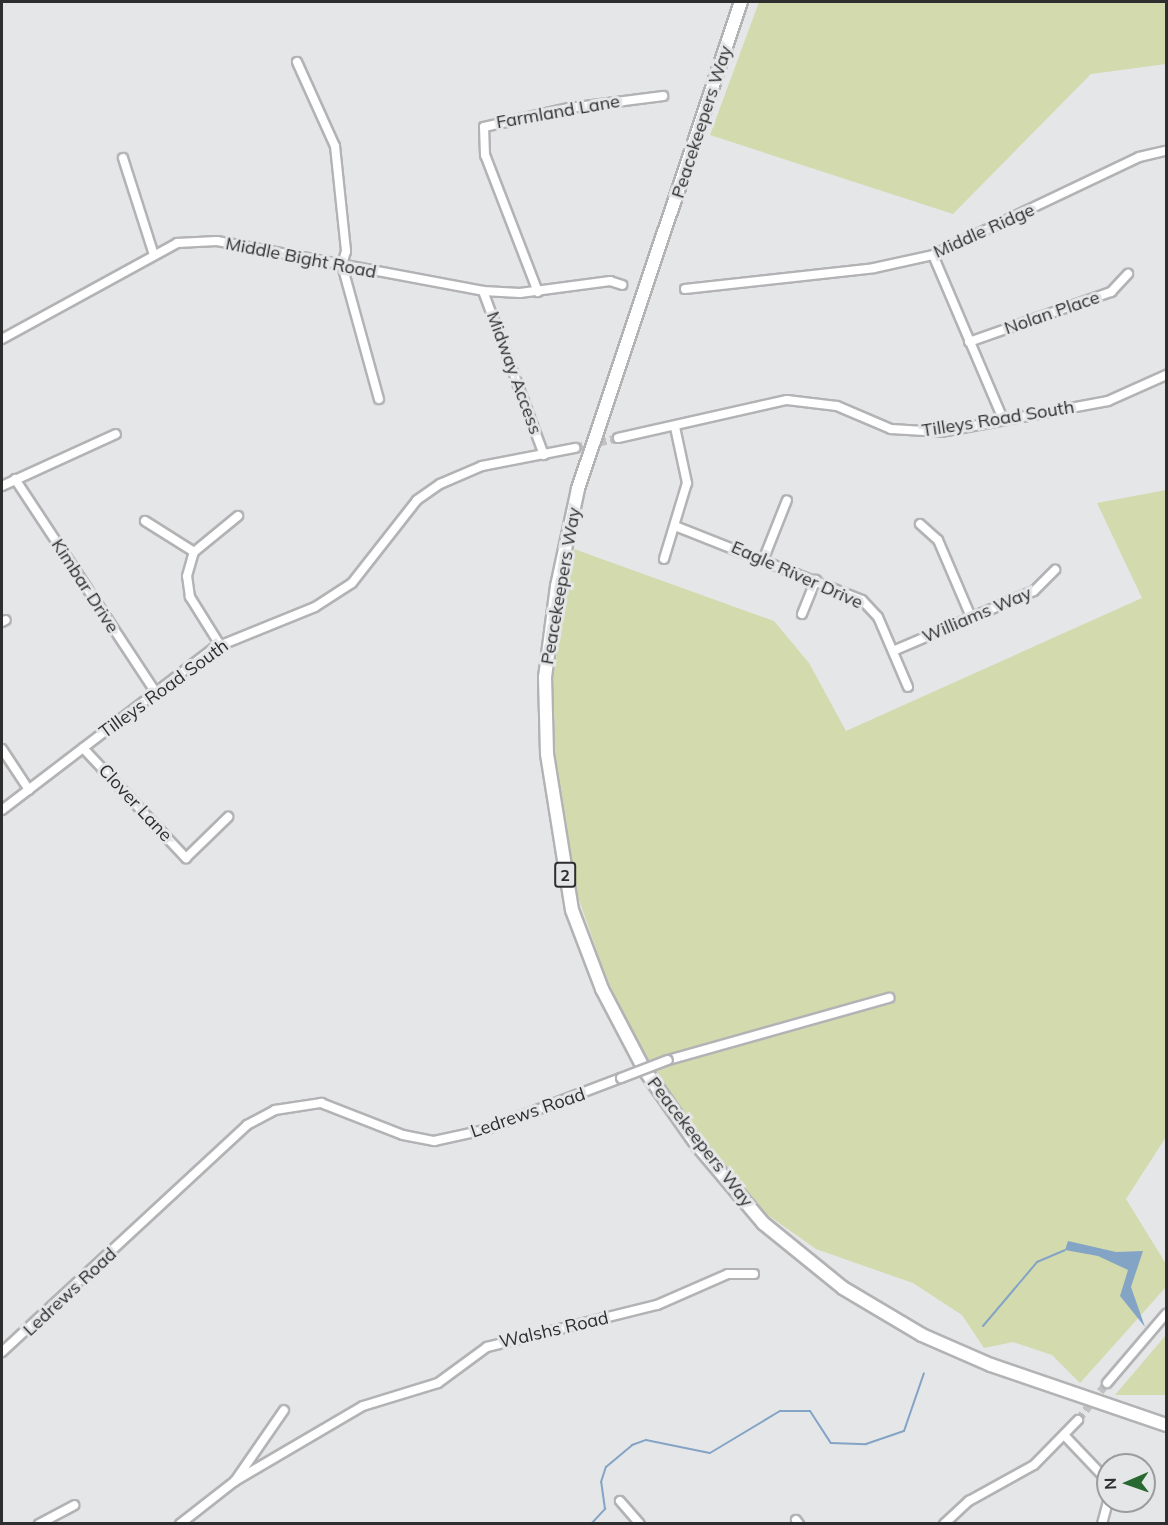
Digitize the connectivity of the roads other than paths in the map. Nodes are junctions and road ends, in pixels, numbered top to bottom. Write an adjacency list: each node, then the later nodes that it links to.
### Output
1 (741, 2): 3 (highway, Peacekeepers Way / 2)
2 (749, 2): 3 (highway)
3 (727, 43): 56 (highway, Peacekeepers Way / 2)
4 (297, 62): 10 (street)
5 (663, 96): 15 (street, Farmland Lane)
6 (1167, 151): 9 (street, Middle Ridge)
7 (123, 158): 8 (street)
8 (153, 252): 10 (street, Middle Bight Road); 16 (street, Middle Bight Road)
9 (933, 255): 13 (street, Middle Ridge); 17 (street)
10 (342, 265): 14 (street, Middle Bight Road); 19 (street)
11 (1128, 274): 17 (street, Nolan Place)
12 (622, 285): 15 (street, Middle Bight Road)
13 (685, 289)
14 (483, 291): 15 (street, Middle Bight Road); 25 (street, Midway Access)
15 (538, 292)
16 (2, 339)
17 (969, 342): 20 (street)
18 (1167, 375): 20 (street, Tilleys Road South)
19 (379, 399)
20 (1003, 419): 21 (street, Tilleys Road South)
21 (675, 427): 23 (street, Tilleys Road South); 32 (street)
22 (116, 434): 26 (street)
23 (618, 438)
24 (575, 448): 25 (street, Tilleys Road South)
25 (544, 455): 40 (street, Tilleys Road South)
26 (15, 479): 27 (street); 43 (street, Kimbar Drive)
27 (2, 486)
28 (787, 500): 34 (street)
29 (238, 516): 33 (street)
30 (145, 521): 33 (street)
31 (920, 524): 39 (street)
32 (675, 526): 34 (street, Eagle River Drive); 35 (street)
33 (194, 552): 40 (street)
34 (764, 558): 37 (street, Eagle River Drive)
35 (664, 559)
36 (1055, 570): 39 (street, Williams Way)
37 (816, 580): 38 (street); 41 (street, Eagle River Drive)
38 (802, 614)
39 (971, 617): 41 (street, Williams Way)
40 (220, 645): 43 (street, Tilleys Road South)
41 (893, 651): 42 (street, Eagle River Drive)
42 (908, 687)
43 (156, 693): 44 (street, Tilleys Road South)
44 (83, 748): 46 (street, Tilleys Road South); 48 (street, Clover Lane)
45 (2, 749): 46 (street)
46 (29, 790): 47 (street, Tilleys Road South)
47 (2, 810)
48 (228, 817)
49 (889, 998): 52 (street, Ledrews Road, bridge)
50 (754, 1274): 59 (street, Walshs Road)
51 (1167, 1314): 53 (street)
52 (2, 1352)
53 (1107, 1383)
54 (284, 1410): 59 (street)
55 (1078, 1420): 57 (street)
56 (1167, 1425)
57 (1064, 1435): 58 (street); 65 (street)
58 (1096, 1469)
59 (235, 1481): 63 (street, Walshs Road)
60 (620, 1501): 64 (street)
61 (74, 1505): 62 (street)
62 (39, 1524)
63 (180, 1524)
64 (640, 1524)
65 (944, 1524)

